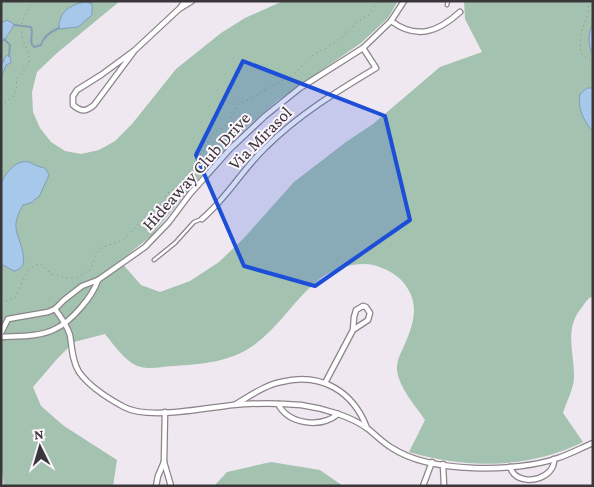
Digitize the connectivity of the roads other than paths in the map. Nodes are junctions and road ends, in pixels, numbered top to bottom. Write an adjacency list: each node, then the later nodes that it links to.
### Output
1 (184, 1): 6 (street)
2 (192, 1): 6 (street)
3 (404, 1): 8 (street, Hideaway Club Drive)
4 (448, 1): 5 (lane)
5 (447, 6)
6 (179, 10): 10 (street)
7 (460, 12): 8 (street)
8 (391, 21): 9 (street, Hideaway Club Drive)
9 (363, 48): 11 (street, Via Mirasol); 13 (street, Hideaway Club Drive)
10 (135, 50): 10 (street)
11 (202, 219): 12 (lane)
12 (154, 260)
13 (98, 280): 14 (street, Hideaway Club Drive); 15 (street, Hideaway Club Drive)
14 (55, 309): 15 (street); 17 (street, Hideaway Club Drive)
15 (64, 322): 18 (street, Hideaway Club Drive); 22 (street)
16 (353, 330): 16 (street); 19 (street)
17 (1, 333)
18 (1, 337)
19 (325, 383): 21 (street); 24 (street)
20 (278, 404): 21 (street); 23 (street); 23 (street)
21 (235, 405): 22 (street)
22 (165, 412): 27 (street)
23 (338, 414): 24 (street)
24 (367, 428): 28 (street)
25 (593, 443): 26 (street)
26 (554, 460): 30 (street); 30 (street)
27 (164, 462): 31 (street); 32 (street)
28 (432, 462): 29 (street); 33 (street)
29 (443, 464): 30 (street); 34 (street)
30 (510, 467)
31 (156, 486)
32 (170, 486)
33 (423, 486)
34 (444, 486)

